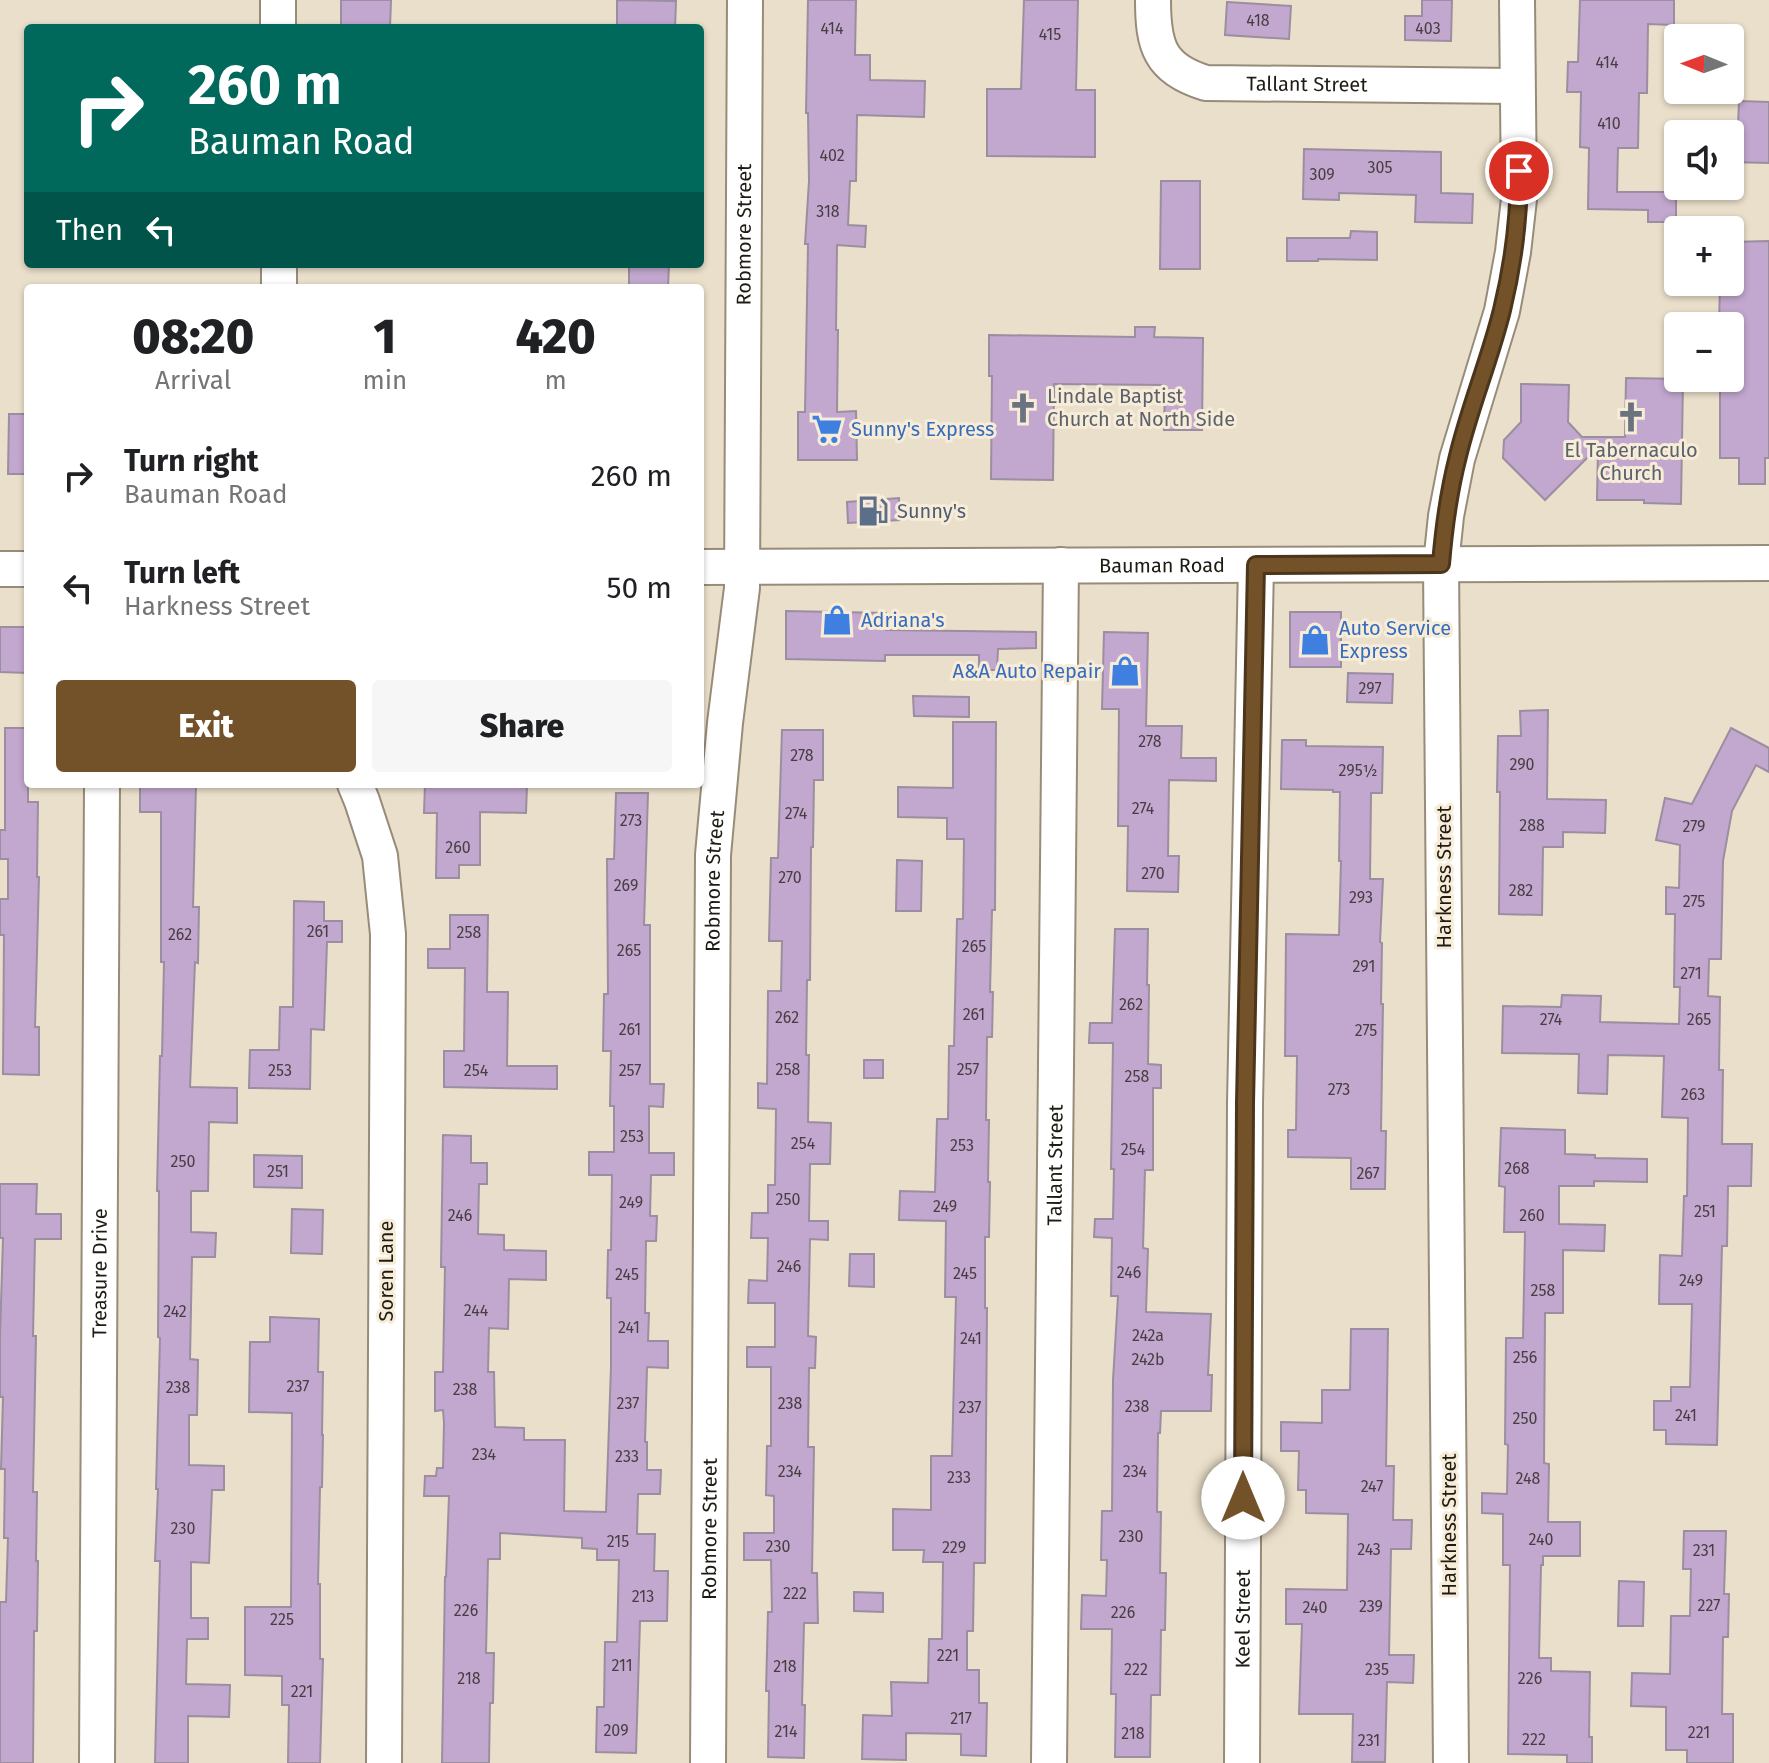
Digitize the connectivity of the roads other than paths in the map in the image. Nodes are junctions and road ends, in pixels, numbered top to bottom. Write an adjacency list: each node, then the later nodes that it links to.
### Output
1 (278, 0): 5 (street)
2 (745, 0): 12 (street, Robmore Street)
3 (1153, 0): 6 (street, Tallant Street)
4 (1517, 0): 6 (street, Harkness Street)
5 (278, 24)
6 (1517, 86): 8 (street, Harkness Street)
7 (1769, 563): 8 (street, Bauman Road)
8 (1441, 564): 10 (street, Bauman Road); 22 (street, Harkness Street)
9 (1061, 565): 10 (street, Bauman Road); 12 (street, Bauman Road); 20 (street, Tallant Street)
10 (1256, 565): 21 (street, Keel Street)
11 (704, 567): 12 (street, Bauman Road)
12 (742, 567): 19 (street, Robmore Street)
13 (0, 569): 14 (street)
14 (24, 569)
15 (102, 788): 17 (street, Treasure Drive)
16 (357, 788): 18 (street, Soren Lane)
17 (97, 1763)
18 (384, 1763)
19 (708, 1763)
20 (1049, 1763)
21 (1242, 1763)
22 (1451, 1763)

